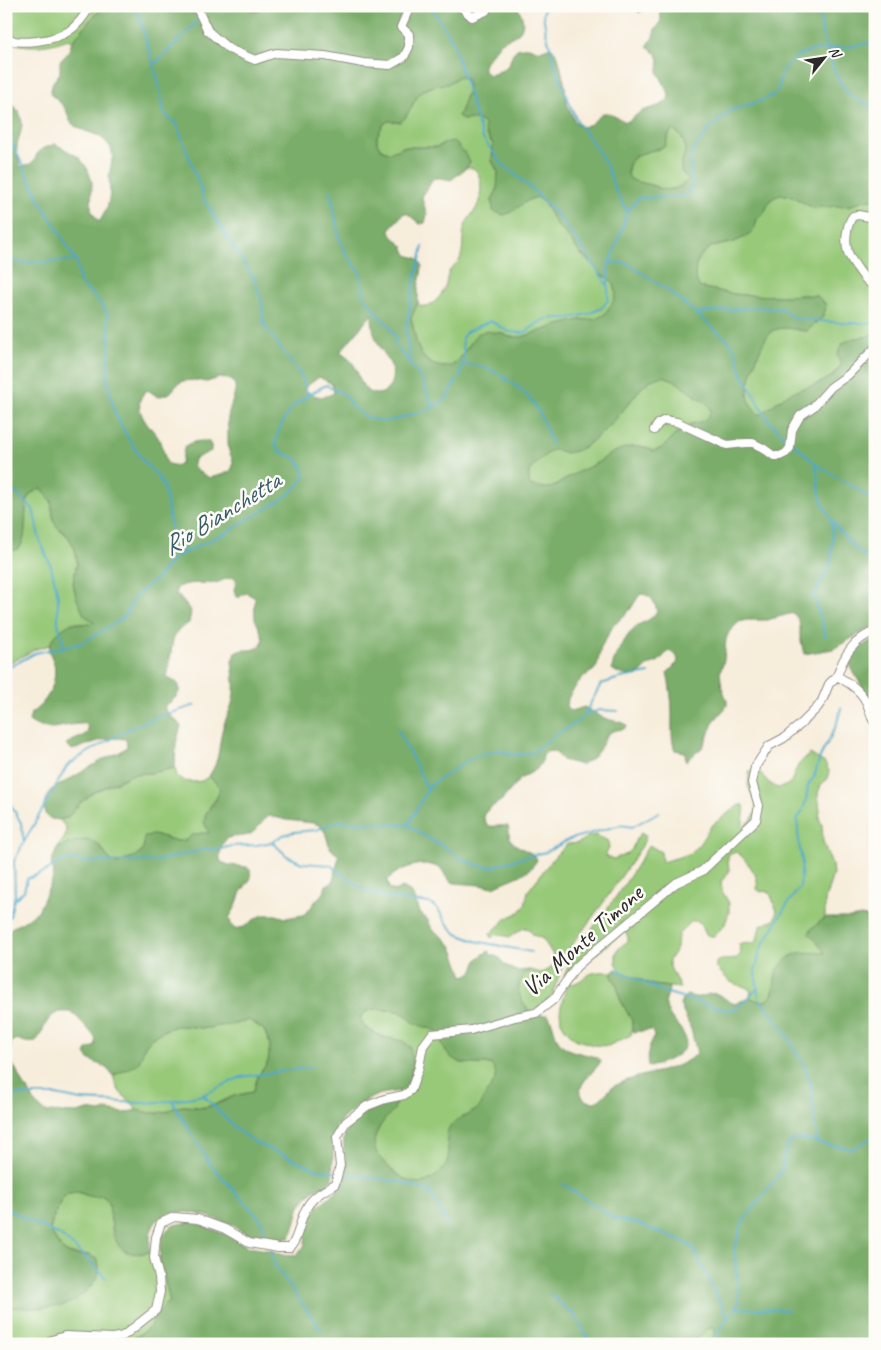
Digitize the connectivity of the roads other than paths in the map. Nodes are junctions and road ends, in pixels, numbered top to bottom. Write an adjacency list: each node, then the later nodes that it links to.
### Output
1 (90, 6): 10 (street)
2 (196, 6): 5 (street)
3 (251, 6): 4 (street)
4 (255, 6)
5 (410, 6)
6 (460, 6): 7 (street)
7 (487, 6)
8 (634, 6): 9 (street)
9 (645, 6)
10 (6, 38)
11 (875, 218): 12 (street)
12 (875, 286)
13 (875, 348): 14 (street)
14 (654, 430)
15 (875, 632): 16 (street)
16 (837, 676): 17 (street); 18 (street, Via Monte Timone)
17 (875, 723)
18 (48, 1344)

